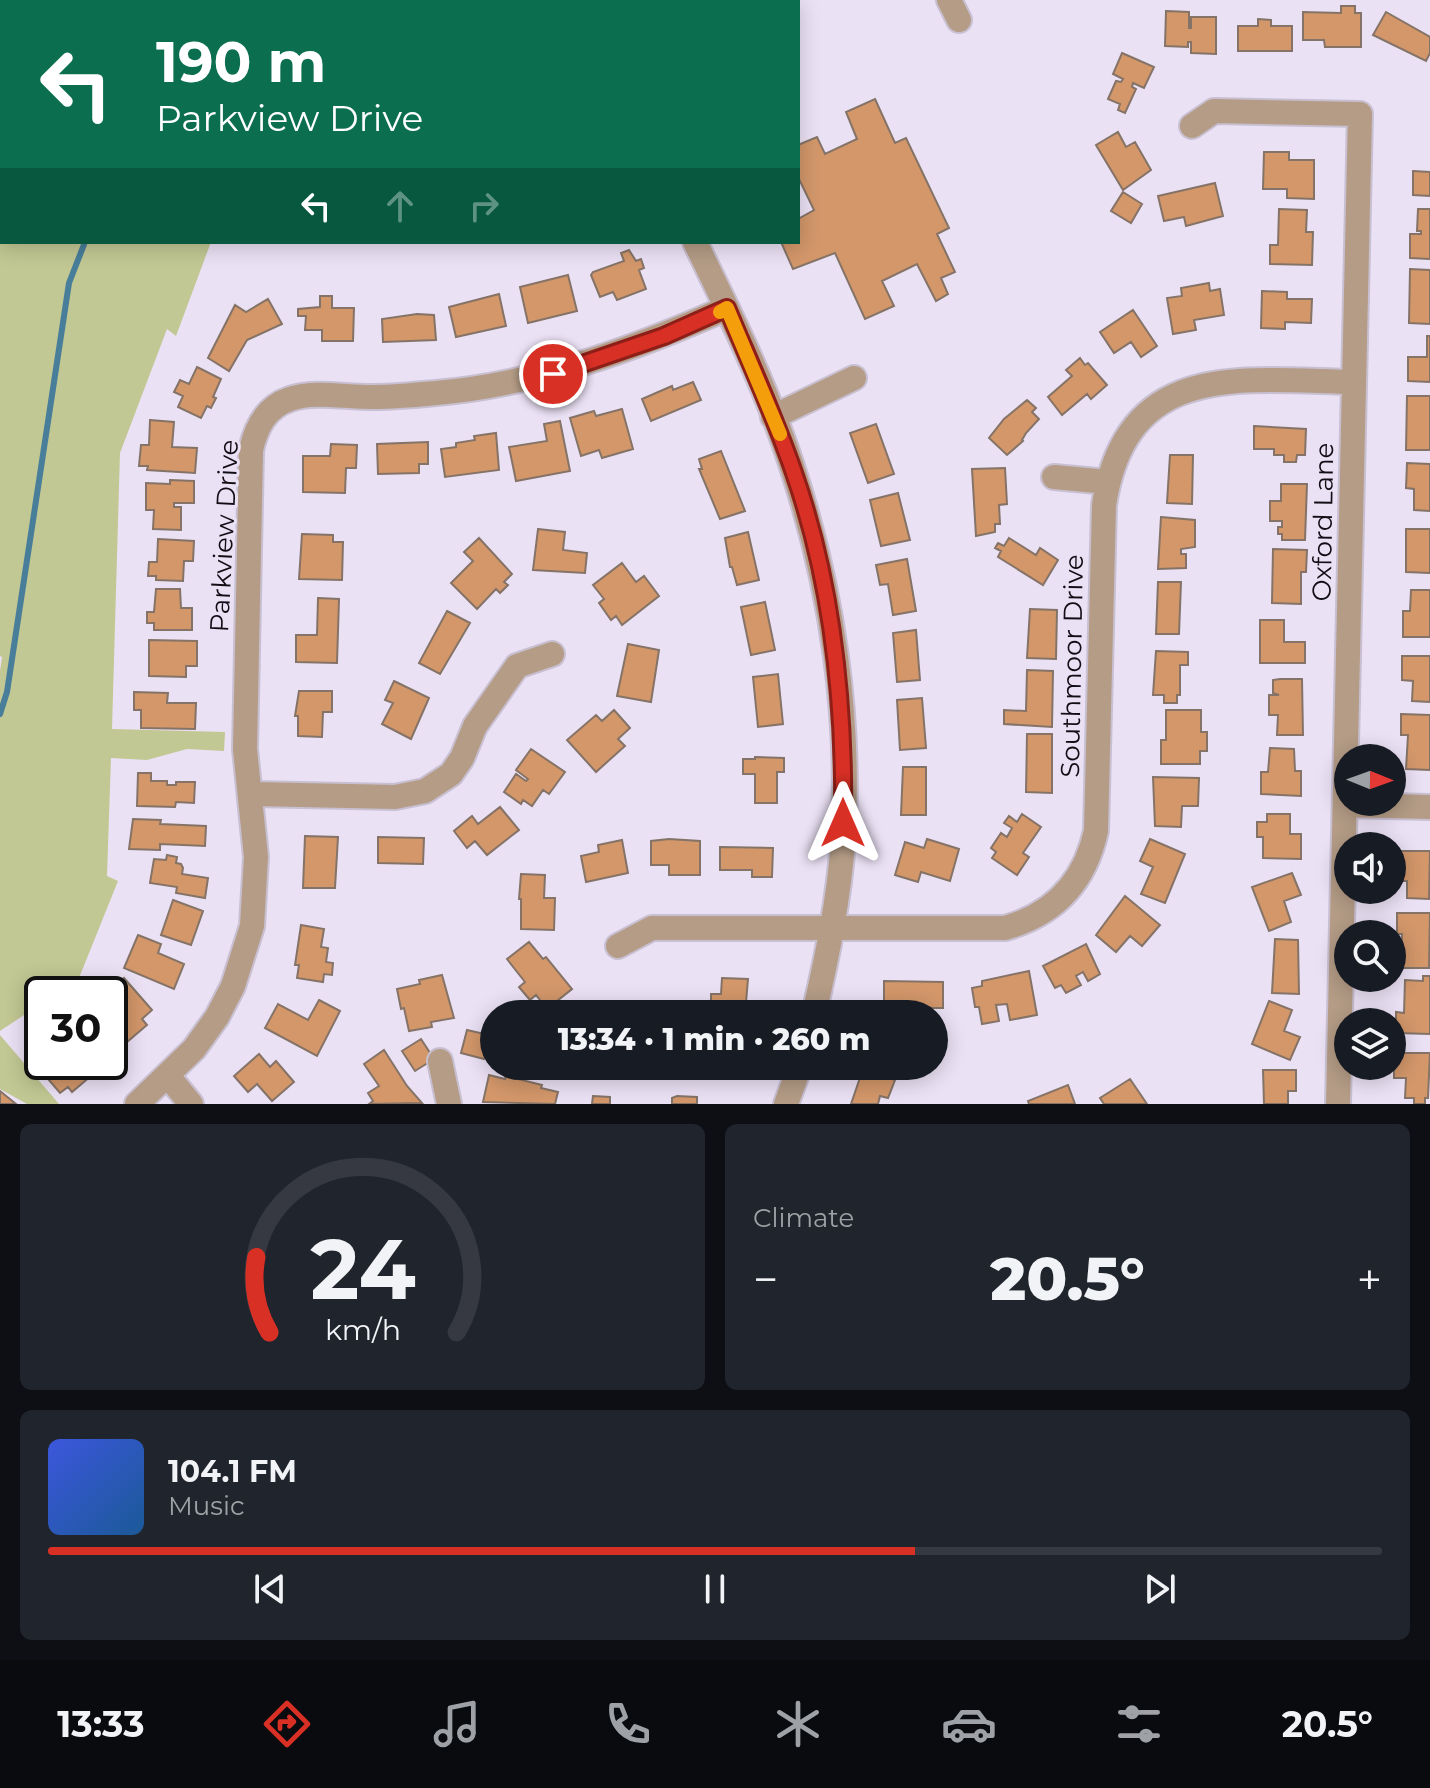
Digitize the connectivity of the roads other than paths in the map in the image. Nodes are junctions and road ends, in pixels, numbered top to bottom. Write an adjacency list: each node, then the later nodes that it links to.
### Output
1 (1192, 126): 5 (street, Oxford Lane)
2 (696, 244): 3 (street)
3 (727, 308): 6 (street); 11 (street, Parkview Drive)
4 (854, 378): 6 (street)
5 (1354, 382): 8 (street, Southmoor Drive); 10 (street, Oxford Lane)
6 (773, 417): 15 (street)
7 (1054, 477): 8 (street)
8 (1108, 482): 15 (street, Southmoor Drive)
9 (552, 654): 11 (street)
10 (1346, 744)
11 (250, 794): 19 (street, Parkview Drive)
12 (1406, 806): 13 (street)
13 (1430, 807)
14 (1345, 816): 25 (street, Oxford Lane)
15 (832, 928): 16 (street, Southmoor Drive); 17 (street)
16 (618, 946)
17 (817, 1000)
18 (440, 1061): 23 (street)
19 (168, 1076): 21 (street, Parkview Drive); 22 (street)
20 (795, 1080): 24 (street)
21 (137, 1104)
22 (191, 1104)
23 (449, 1104)
24 (786, 1104)
25 (1338, 1104)

